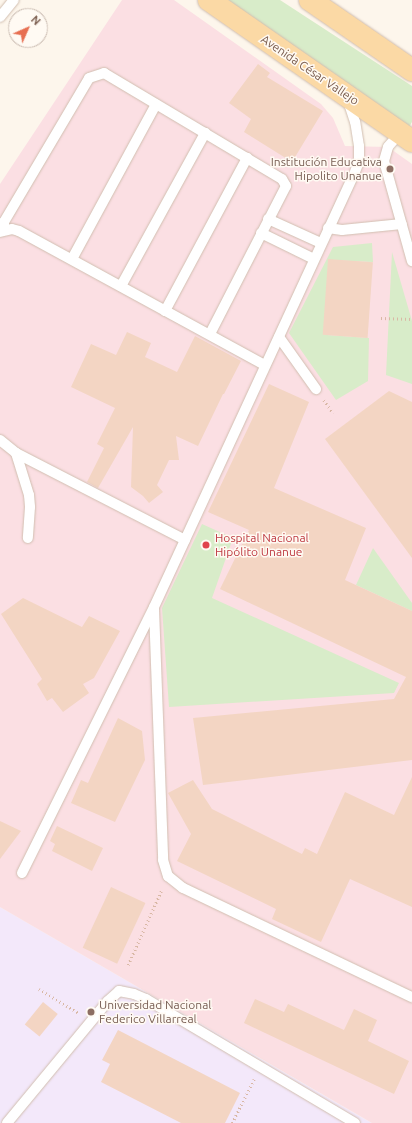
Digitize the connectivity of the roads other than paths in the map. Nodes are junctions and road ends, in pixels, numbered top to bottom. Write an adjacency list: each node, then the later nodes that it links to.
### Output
1 (14, 0): 4 (lane)
2 (209, 0): 6 (main road, Avenida César Vallejo)
3 (310, 0): 5 (main road)
4 (0, 17)
5 (412, 70)
6 (346, 94): 9 (main road, Avenida César Vallejo); 13 (lane)
7 (156, 104): 8 (lane); 14 (lane); 17 (lane)
8 (206, 133): 10 (lane); 20 (lane)
9 (406, 137): 12 (lane)
10 (246, 158): 11 (lane); 21 (lane)
11 (268, 219): 15 (lane); 16 (lane)
12 (402, 224): 13 (lane); 19 (lane)
13 (328, 228): 16 (lane)
14 (2, 231): 17 (lane)
15 (261, 233): 18 (lane); 22 (lane)
16 (321, 243): 18 (lane)
17 (72, 259): 20 (lane)
18 (314, 259): 23 (lane)
19 (412, 261)
20 (121, 286): 21 (lane)
21 (165, 311): 22 (lane)
22 (210, 334): 24 (lane)
23 (278, 337): 24 (lane); 25 (lane)
24 (265, 365): 29 (lane)
25 (316, 389)
26 (0, 440): 27 (lane)
27 (16, 453): 28 (lane); 29 (lane)
28 (28, 538)
29 (185, 540): 30 (lane)
30 (154, 608): 31 (lane); 32 (lane)
31 (22, 873)
32 (412, 997)
33 (7, 1123): 34 (lane)
34 (355, 1123)

